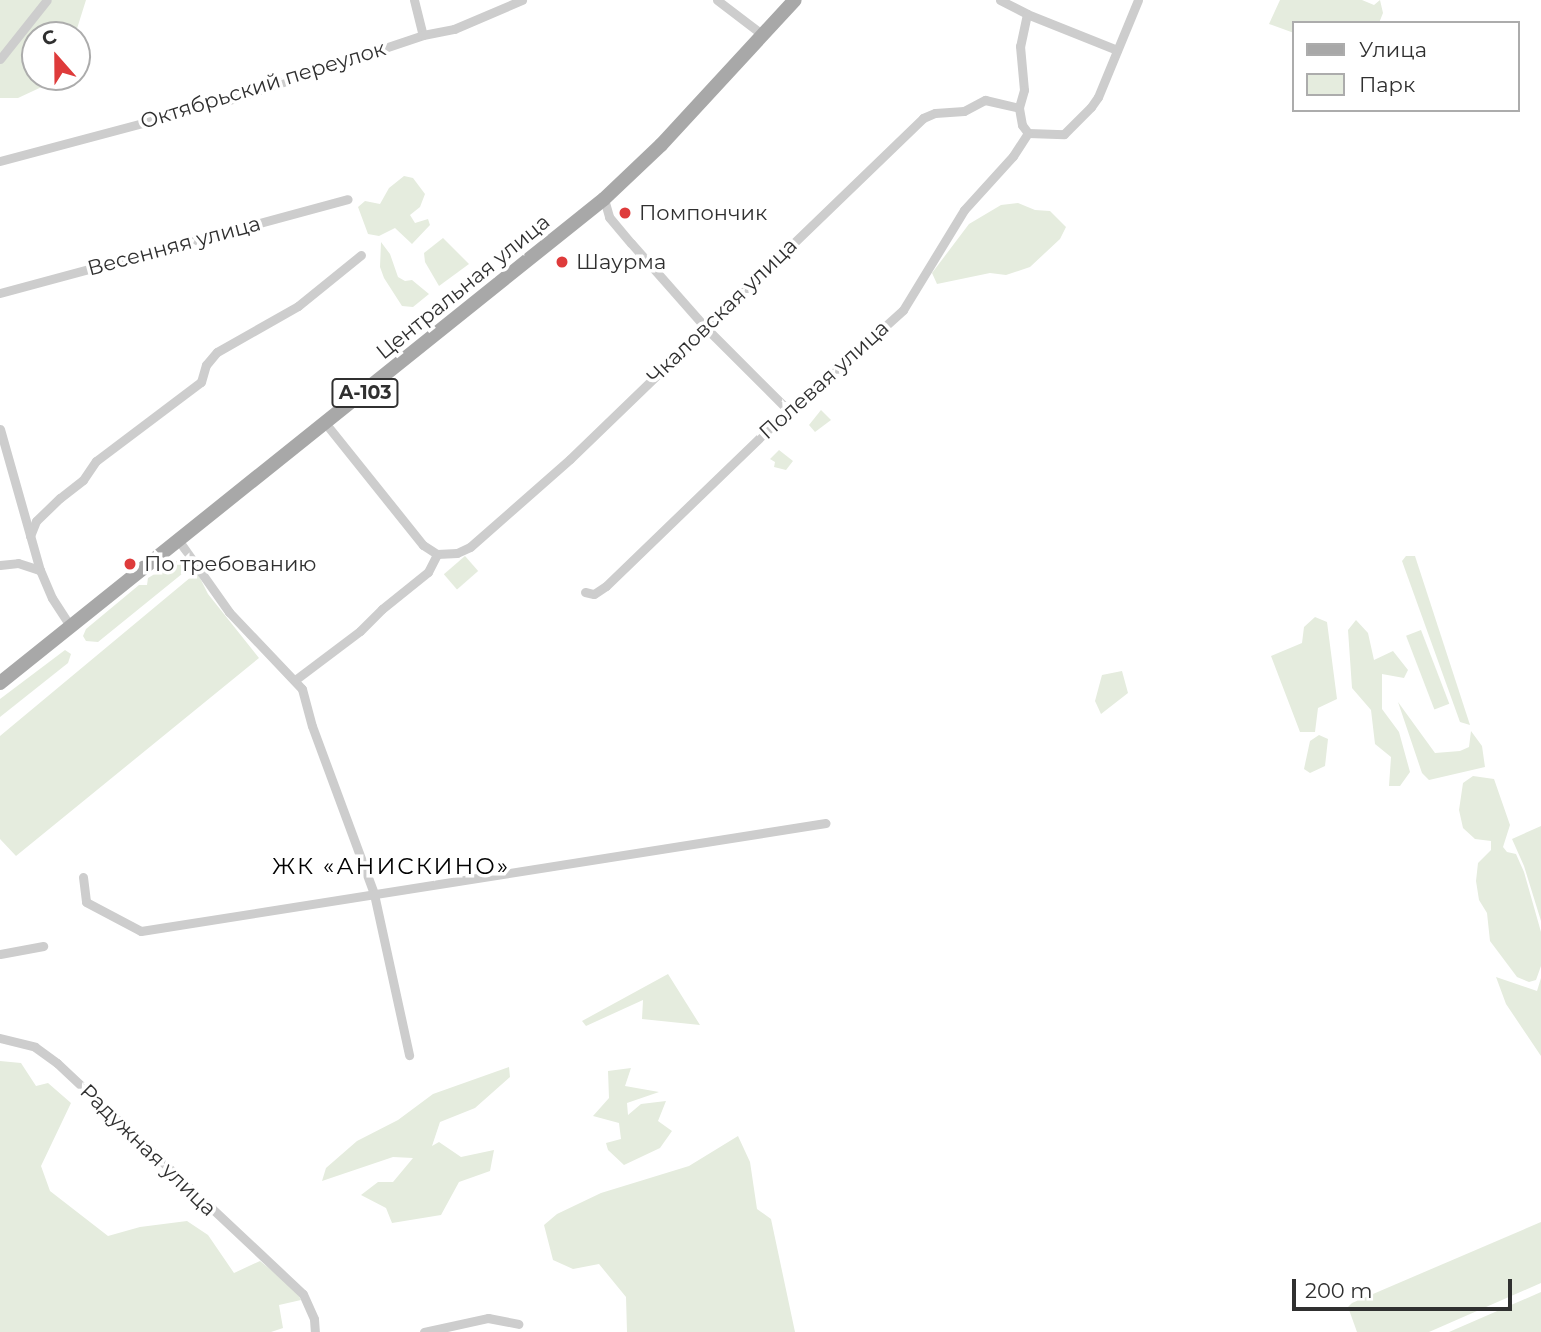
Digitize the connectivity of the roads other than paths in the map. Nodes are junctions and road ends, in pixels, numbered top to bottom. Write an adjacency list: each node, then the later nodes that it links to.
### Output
1 (47, 0): 12 (street)
2 (414, 0): 9 (street)
3 (522, 0): 9 (street, Октябрьский переулок)
4 (717, 0): 10 (street)
5 (795, 0): 10 (main road, Центральная улица / А-103)
6 (1000, 0): 8 (street)
7 (1138, 0): 11 (street)
8 (1027, 14): 11 (street); 13 (street)
9 (424, 35): 15 (street, Октябрьский переулок)
10 (763, 35): 17 (main road, Центральная улица / А-103)
11 (1117, 50): 14 (street)
12 (0, 59)
13 (1018, 108): 14 (street); 20 (street, Чкаловская улица)
14 (1028, 133): 21 (street, Полевая улица)
15 (0, 161)
16 (348, 199): 19 (street, Весенняя улица)
17 (604, 200): 20 (street); 22 (main road, Центральная улица / А-103)
18 (360, 255): 24 (street)
19 (0, 293)
20 (706, 328): 21 (street); 26 (street, Чкаловская улица)
21 (788, 410): 29 (street, Полевая улица)
22 (326, 424): 25 (main road, Центральная улица / А-103); 26 (street)
23 (0, 429): 24 (street)
24 (30, 536): 28 (street)
25 (178, 541): 30 (main road, Центральная улица / А-103); 31 (street)
26 (437, 554): 31 (street)
27 (0, 565): 28 (street)
28 (40, 570): 30 (street)
29 (585, 592)
30 (71, 626): 32 (main road, Центральная улица / А-103)
31 (295, 680): 35 (street)
32 (0, 683)
33 (826, 823): 35 (street)
34 (83, 877): 35 (street)
35 (374, 894): 39 (street)
36 (43, 946): 37 (street)
37 (0, 954)
38 (0, 1038): 41 (street, Радужная улица)
39 (409, 1055)
40 (518, 1324): 42 (street)
41 (315, 1332)
42 (424, 1332)

